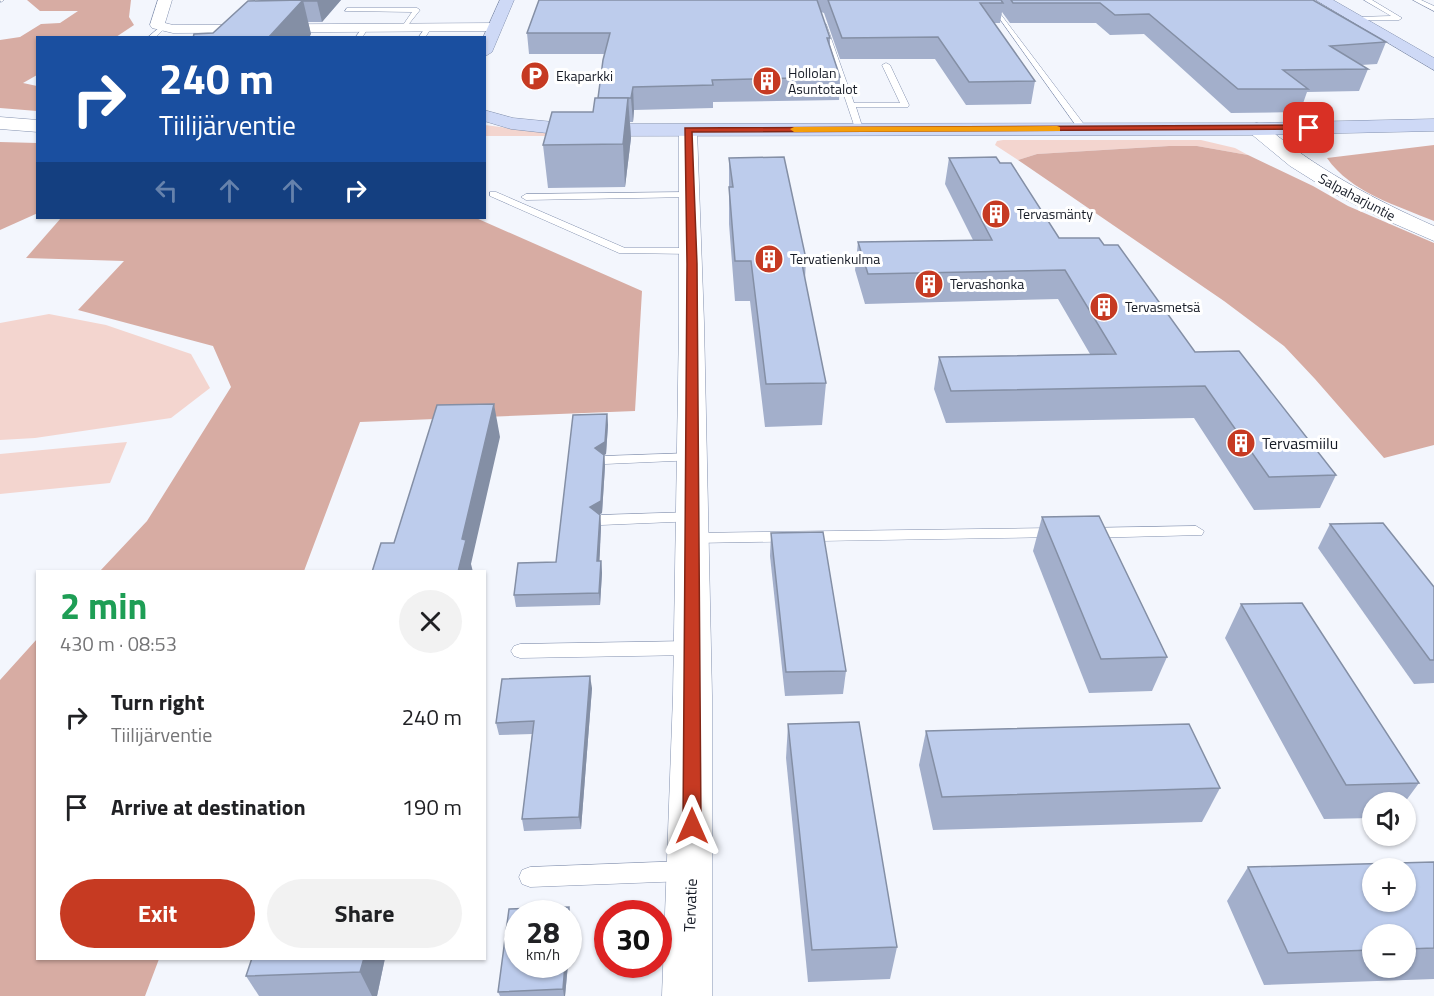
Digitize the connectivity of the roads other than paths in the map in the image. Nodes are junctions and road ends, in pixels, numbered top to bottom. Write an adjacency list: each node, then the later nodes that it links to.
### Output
1 (165, 0): 12 (street)
2 (507, 0): 11 (main road)
3 (1323, 0): 10 (main road)
4 (1367, 0): 10 (lane)
5 (1416, 0): 6 (lane)
6 (1434, 9)
7 (347, 10): 13 (lane)
8 (997, 13): 27 (lane)
9 (819, 14): 21 (lane)
10 (1356, 19): 20 (main road)
11 (496, 27): 16 (street); 18 (main road)
12 (162, 28): 14 (street); 17 (lane)
13 (404, 28): 15 (street); 16 (street)
14 (225, 33): 15 (street)
15 (362, 33)
16 (425, 33)
17 (152, 36)
18 (486, 48)
19 (886, 65): 21 (lane)
20 (1434, 65)
21 (852, 105): 26 (lane)
22 (486, 116): 29 (main road)
23 (0, 123): 25 (street)
24 (1434, 125): 28 (main road)
25 (36, 126)
26 (859, 129): 27 (main road); 29 (main road)
27 (1083, 129): 28 (main road)
28 (1257, 129): 33 (street, Salpaharjuntie)
29 (688, 130): 31 (street, Tervatie)
30 (493, 194): 34 (lane)
31 (690, 195): 32 (lane); 34 (street, Tervatie)
32 (526, 197)
33 (1434, 234)
34 (692, 251): 35 (street, Tervatie)
35 (692, 457): 36 (lane); 38 (street, Tervatie)
36 (605, 460)
37 (602, 520): 38 (lane)
38 (692, 528): 39 (lane); 40 (street, Tervatie)
39 (1196, 531)
40 (692, 648): 41 (lane); 42 (street, Tervatie)
41 (520, 651)
42 (692, 871): 43 (lane); 44 (street, Tervatie)
43 (530, 877)
44 (687, 996)

